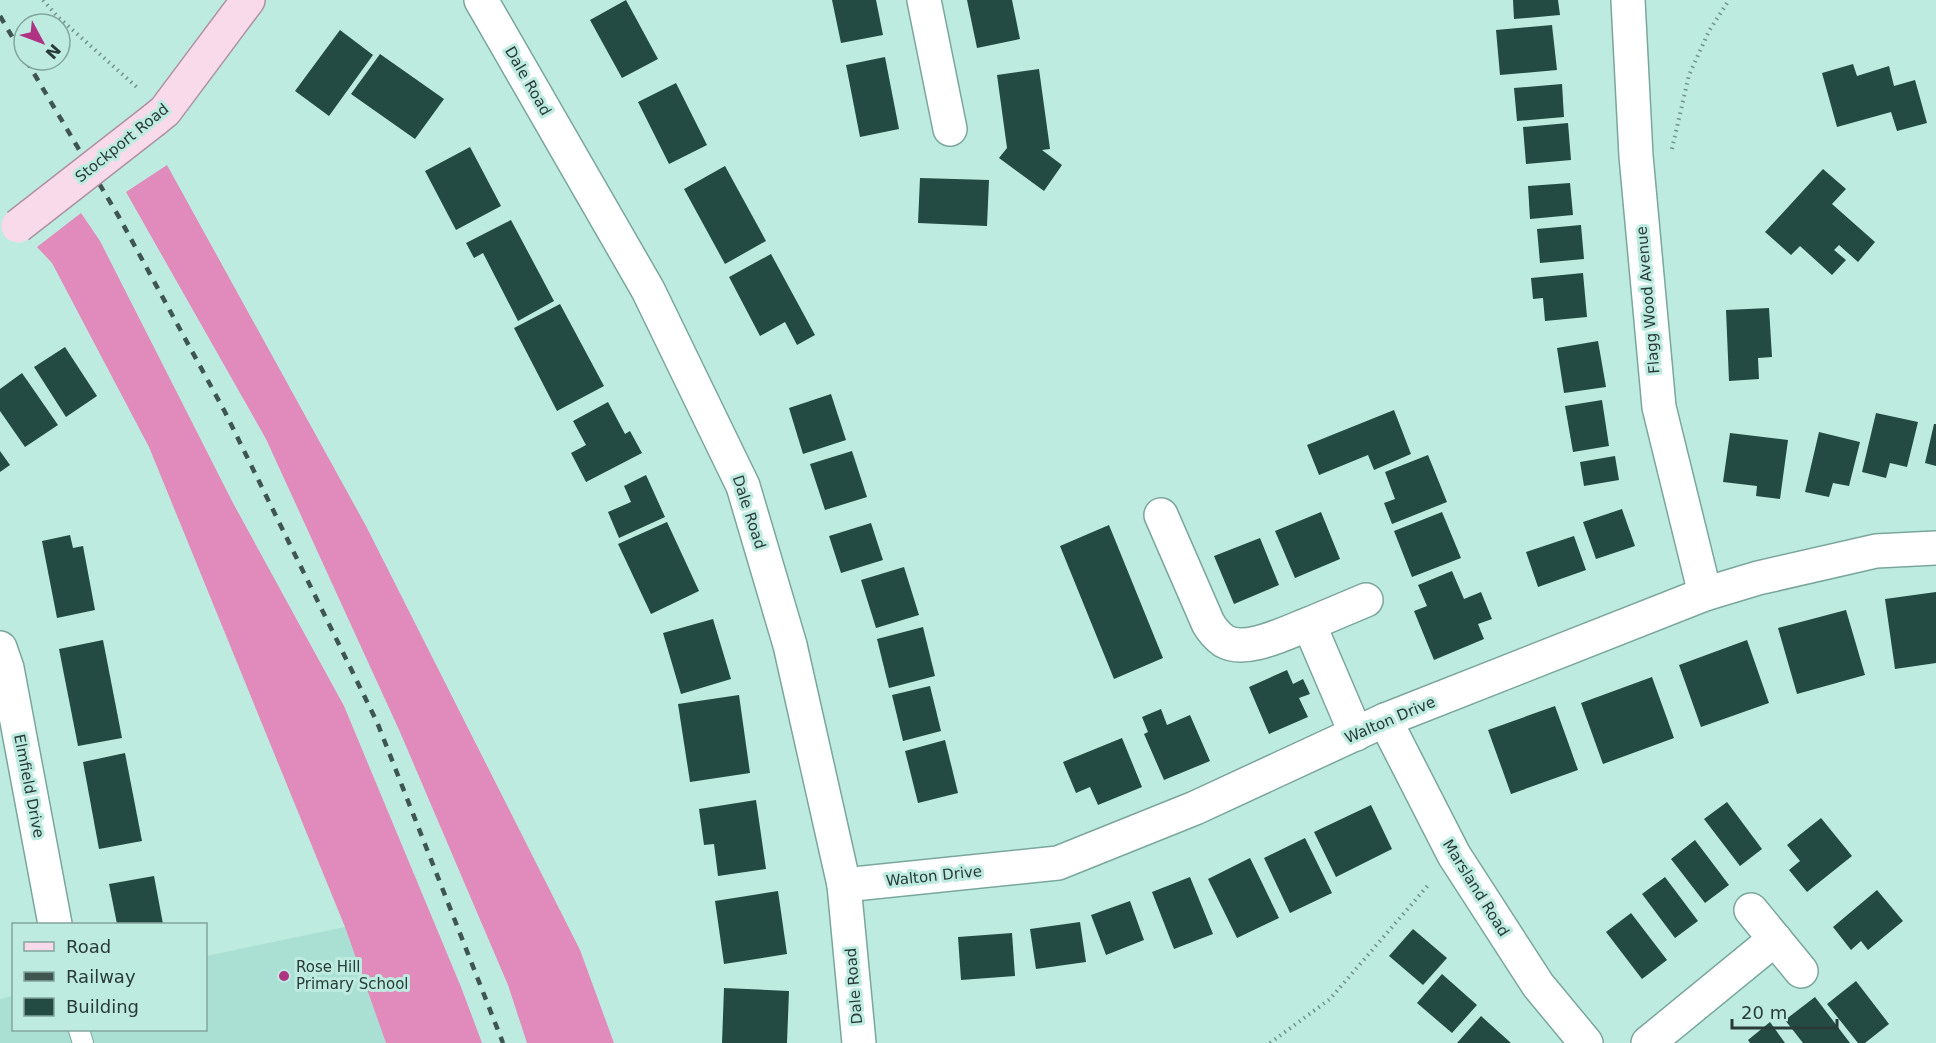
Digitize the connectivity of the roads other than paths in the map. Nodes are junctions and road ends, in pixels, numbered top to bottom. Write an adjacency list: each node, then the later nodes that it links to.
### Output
1 (248, 0): 6 (main road, Stockport Road, bridge)
2 (481, 0): 15 (street, Dale Road)
3 (924, 0): 5 (street)
4 (1628, 0): 9 (street, Flagg Wood Avenue)
5 (950, 129)
6 (9, 232)
7 (1161, 515): 11 (street)
8 (1936, 548): 9 (street, Walton Drive)
9 (1705, 594): 13 (street, Walton Drive)
10 (1366, 600): 11 (street)
11 (1309, 624): 14 (street)
12 (0, 648): 17 (street, Elmfield Drive)
13 (1385, 720): 14 (street, Walton Drive); 21 (street, Marsland Road)
14 (1356, 734): 15 (street, Walton Drive)
15 (844, 885): 20 (street, Dale Road)
16 (1751, 910): 18 (street)
17 (55, 923)
18 (1775, 939): 19 (street); 22 (street)
19 (1801, 971)
20 (859, 1043)
21 (1586, 1043)
22 (1648, 1043)

